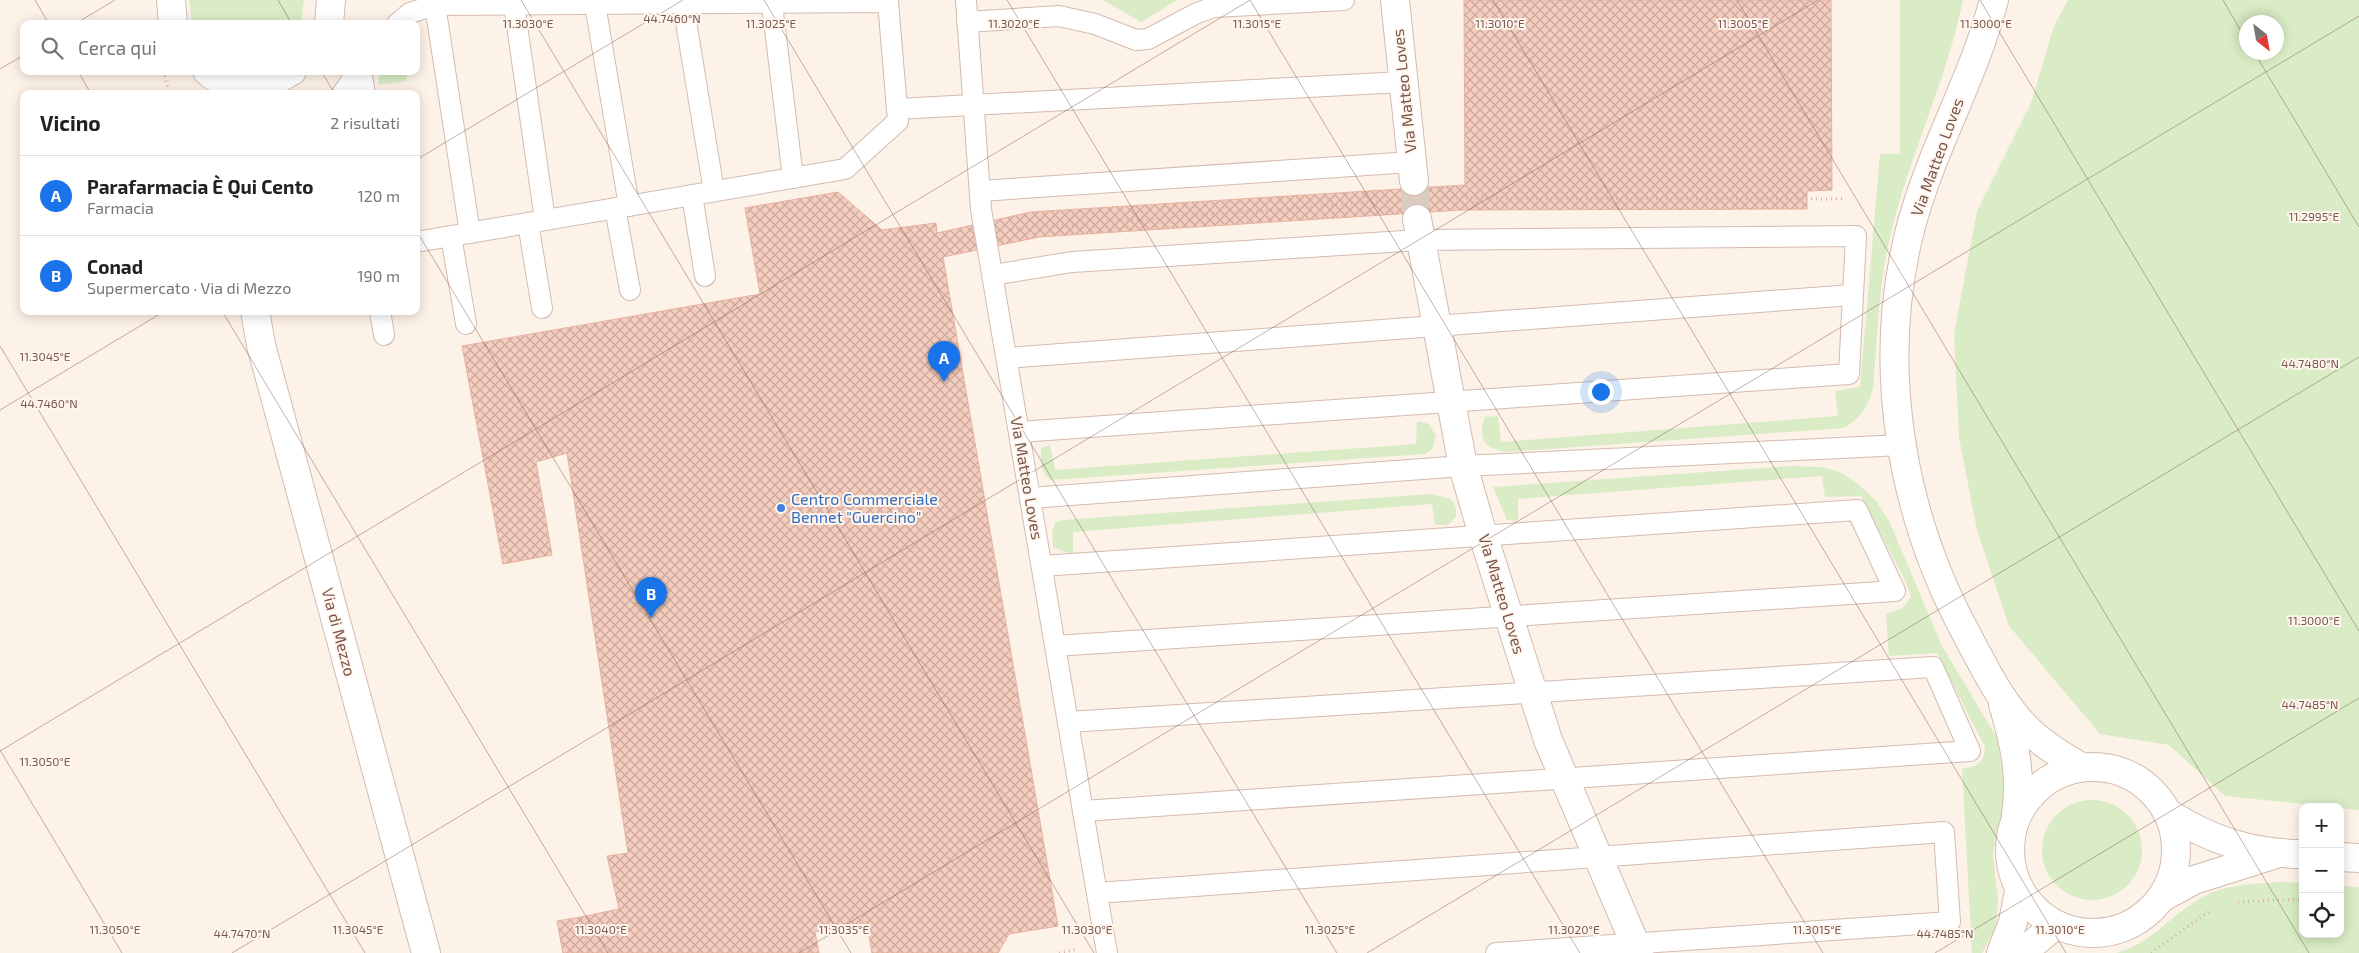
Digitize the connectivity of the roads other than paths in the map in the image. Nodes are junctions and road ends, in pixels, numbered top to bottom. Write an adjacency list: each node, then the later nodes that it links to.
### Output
1 (171, 0): 13 (street)
2 (331, 0): 14 (street)
3 (345, 0): 15 (street)
4 (966, 0): 17 (lane, Via Matteo Loves)
5 (1344, 0): 17 (lane)
6 (1395, 0): 24 (street, Via Matteo Loves)
7 (1994, 0): 55 (street, Via Matteo Loves)
8 (595, 4): 9 (lane); 12 (lane); 36 (lane)
9 (683, 4): 10 (lane); 33 (lane)
10 (772, 4): 30 (lane); 32 (lane)
11 (435, 5): 12 (lane); 16 (lane); 39 (lane)
12 (514, 5): 37 (lane)
13 (173, 20)
14 (329, 20)
15 (332, 20)
16 (401, 20)
17 (967, 22): 29 (lane, Via Matteo Loves)
18 (196, 75): 25 (street)
19 (211, 75): 20 (street)
20 (284, 75)
21 (297, 75): 26 (street)
22 (357, 75): 27 (lane)
23 (361, 75): 28 (lane)
24 (1403, 82): 29 (lane); 31 (street, Via Matteo Loves)
25 (204, 90)
26 (287, 90)
27 (345, 90)
28 (364, 90)
29 (973, 105): 30 (lane); 34 (lane, Via Matteo Loves)
30 (897, 109): 32 (lane)
31 (1413, 172): 34 (lane)
32 (793, 178): 33 (lane)
33 (714, 191): 35 (lane)
34 (980, 191): 42 (lane, Via Matteo Loves)
35 (692, 195): 36 (lane); 43 (lane)
36 (622, 207): 37 (lane); 44 (lane)
37 (536, 222): 39 (lane); 46 (lane)
38 (1419, 229): 42 (lane); 45 (lane); 50 (street, Via Matteo Loves)
39 (470, 232): 40 (lane)
40 (451, 236): 41 (lane); 49 (lane)
41 (420, 241)
42 (993, 275): 52 (lane, Via Matteo Loves)
43 (705, 276)
44 (630, 290)
45 (1852, 295): 50 (lane); 53 (lane)
46 (542, 308)
47 (256, 315): 79 (street, Via di Mezzo)
48 (381, 315): 51 (lane)
49 (466, 324)
50 (1436, 326): 52 (lane); 53 (street, Via Matteo Loves)
51 (384, 335)
52 (1006, 358): 54 (lane, Via Matteo Loves)
53 (1451, 402): 54 (lane); 56 (street, Via Matteo Loves)
54 (1019, 432): 57 (lane, Via Matteo Loves)
55 (1901, 445): 56 (lane); 62 (street, Via Matteo Loves)
56 (1463, 466): 57 (lane); 58 (street, Via Matteo Loves)
57 (1030, 498): 59 (lane, Via Matteo Loves)
58 (1484, 535): 59 (lane); 60 (street, Via Matteo Loves); 60 (lane)
59 (1042, 566): 61 (lane, Via Matteo Loves)
60 (1508, 616): 61 (lane); 63 (street, Via Matteo Loves)
61 (1055, 646): 64 (lane, Via Matteo Loves)
62 (1998, 689): 65 (street, Via Matteo Loves); 69 (street, Via Matteo Loves)
63 (1532, 693): 64 (lane); 66 (street, Via Matteo Loves); 66 (lane)
64 (1068, 722): 67 (lane, Via Matteo Loves)
65 (2081, 767): 68 (street, Via Matteo Loves); 69 (street, Via Matteo Loves)
66 (1563, 778): 67 (lane); 71 (street, Via Matteo Loves)
67 (1083, 811): 75 (lane, Via Matteo Loves)
68 (2168, 813): 70 (street, Via Matteo Loves); 76 (street, Via Matteo Loves)
69 (2016, 815): 74 (street, Via Matteo Loves)
70 (2290, 854): 76 (street, Via Matteo Loves)
71 (1598, 857): 75 (lane); 78 (street, Via Matteo Loves); 78 (lane)
72 (2344, 857): 73 (street)
73 (2359, 858)
74 (2019, 891): 77 (street, Via Matteo Loves); 82 (street)
75 (1097, 893): 80 (lane, Via Matteo Loves)
76 (2161, 898): 77 (street, Via Matteo Loves)
77 (2055, 926): 83 (street)
78 (1637, 948): 81 (lane)
79 (426, 953)
80 (1107, 953)
81 (1496, 953)
82 (2001, 953)
83 (2022, 953)

